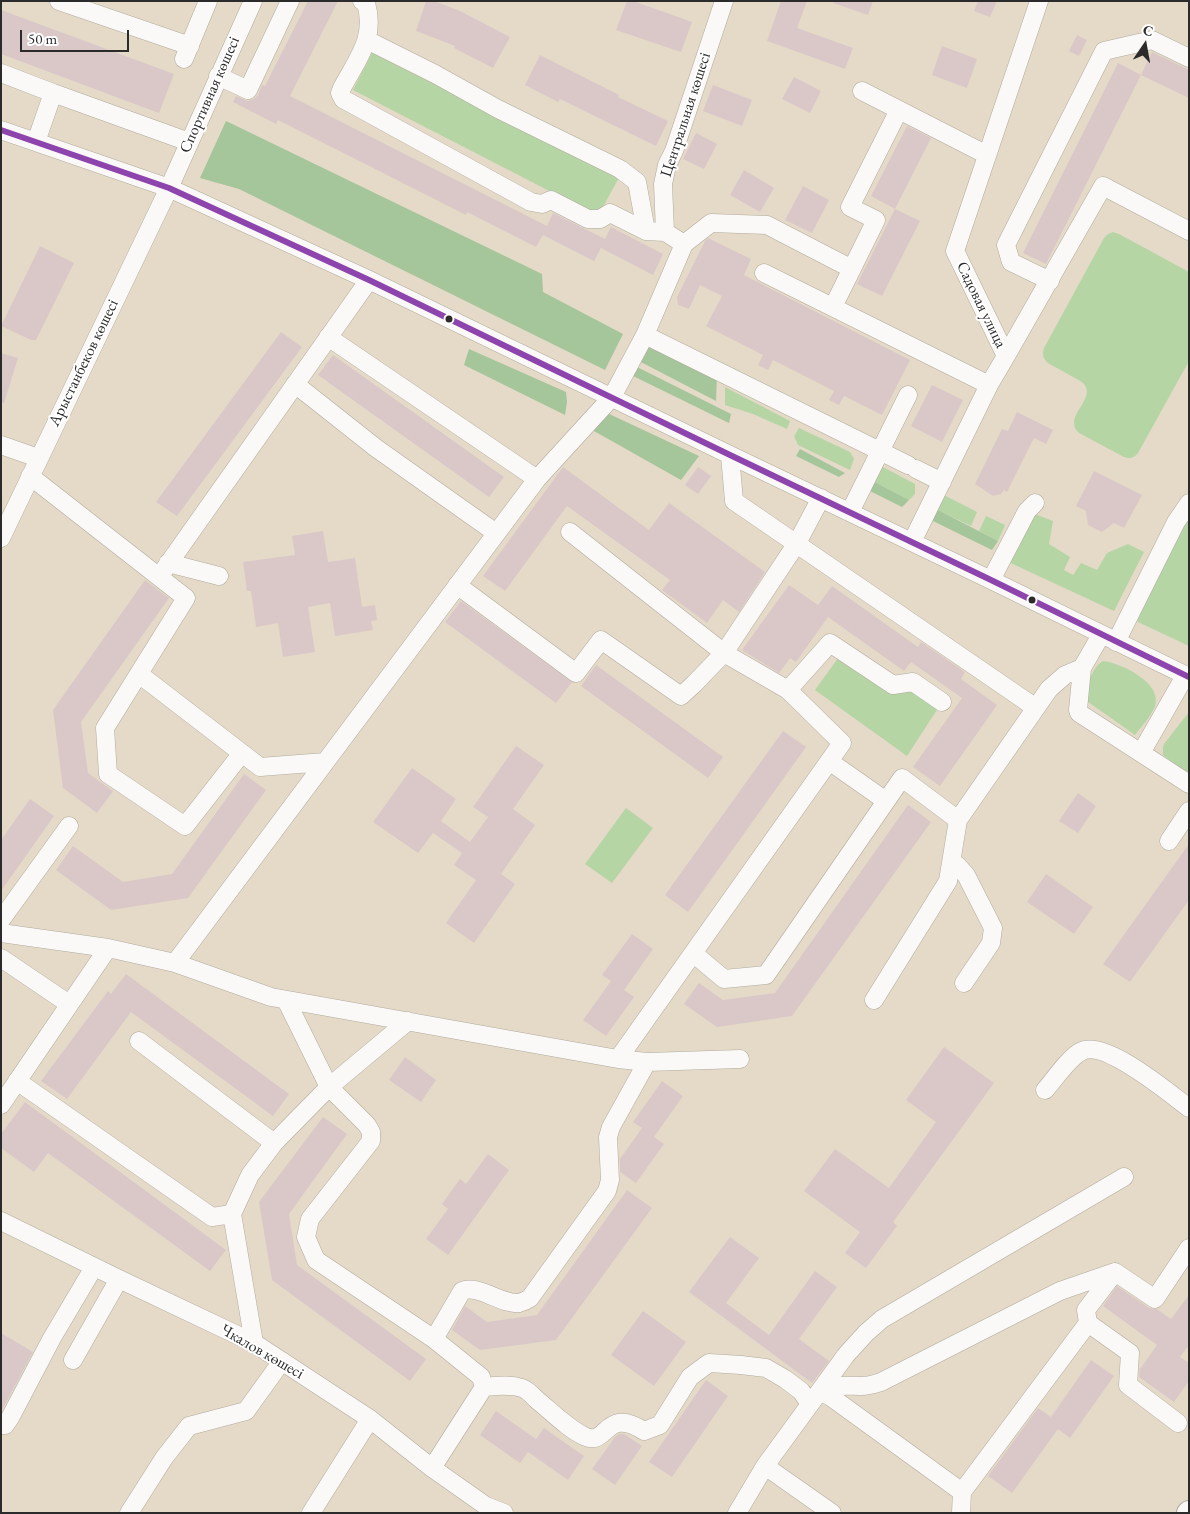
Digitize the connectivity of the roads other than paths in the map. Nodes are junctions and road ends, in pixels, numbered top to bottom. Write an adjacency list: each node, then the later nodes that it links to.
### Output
1 (253, 1): 11 (street, Спортивная көшесі)
2 (290, 1): 11 (street)
3 (362, 1): 8 (street)
4 (1039, 1): 18 (street, Садовая улица)
5 (66, 2): 6 (street)
6 (202, 3)
7 (718, 3): 22 (street, Центральная көшесі)
8 (367, 40): 20 (street); 20 (street)
9 (1189, 58): 27 (street)
10 (1, 73): 13 (street)
11 (218, 76): 17 (street, Спортивная көшесі)
12 (862, 91): 14 (street)
13 (54, 93): 16 (street); 17 (street)
14 (899, 110): 18 (street); 24 (street)
15 (1, 130): 16 (street)
16 (36, 142): 19 (street)
17 (189, 142): 19 (street, Спортивная көшесі)
18 (987, 155): 31 (street, Садовая улица)
19 (168, 188): 26 (street); 39 (street, Арыстанбеков көшесі)
20 (646, 231): 22 (street)
21 (1189, 231): 27 (street)
22 (665, 232): 23 (street)
23 (684, 244): 24 (street); 29 (street)
24 (852, 269): 28 (street)
25 (764, 273): 28 (street)
26 (369, 280): 30 (street); 35 (street)
27 (1050, 281): 31 (street)
28 (833, 307): 33 (street)
29 (645, 334): 35 (street); 37 (street)
30 (328, 336): 32 (street); 41 (street)
31 (1006, 356): 33 (street, Садовая улица)
32 (294, 384): 48 (street); 52 (street)
33 (989, 385): 42 (street, Садовая улица)
34 (908, 395): 37 (street)
35 (612, 397): 38 (street); 41 (street)
36 (1, 445): 39 (street)
37 (880, 451): 42 (street); 46 (street)
38 (730, 455): 43 (street); 51 (street)
39 (38, 458): 40 (street, Арыстанбеков көшесі)
40 (30, 476): 49 (street, Арыстанбеков көшесі); 52 (street)
41 (537, 479): 48 (street)
42 (942, 482): 50 (street, Садовая улица)
43 (821, 498): 46 (street); 51 (street)
44 (1035, 502): 54 (street)
45 (1189, 503): 56 (street)
46 (850, 512): 50 (street)
47 (570, 532): 57 (street)
48 (496, 533): 55 (street)
49 (1, 538)
50 (912, 542): 54 (street)
51 (797, 543): 57 (street); 63 (street)
52 (163, 570): 53 (street); 59 (street)
53 (218, 576)
54 (991, 580): 56 (street)
55 (457, 585): 57 (street); 67 (street)
56 (1109, 638): 58 (street); 60 (street)
57 (724, 653): 61 (street)
58 (1082, 668): 63 (street); 65 (street)
59 (139, 674): 64 (street); 64 (street)
60 (1187, 676): 65 (street)
61 (788, 690): 62 (street); 66 (street)
62 (942, 702)
63 (1036, 708): 71 (street)
64 (242, 753): 67 (street)
65 (1141, 753): 68 (street)
66 (829, 761): 69 (street); 78 (street)
67 (325, 762): 80 (street)
68 (1189, 784)
69 (886, 801): 71 (street); 78 (street)
70 (1189, 811): 73 (street)
71 (958, 820): 74 (street)
72 (69, 826): 75 (street)
73 (1169, 841)
74 (952, 863): 81 (street); 83 (street)
75 (1, 920)
76 (1, 933): 77 (street)
77 (108, 948): 80 (street); 84 (street)
78 (693, 953): 87 (street)
79 (1, 958): 84 (street)
80 (175, 962): 82 (street)
81 (964, 983)
82 (286, 1000): 85 (street); 91 (street)
83 (874, 1000)
84 (69, 1004): 90 (street)
85 (408, 1021): 87 (street); 91 (street)
86 (139, 1041): 95 (street)
87 (618, 1059): 89 (street)
88 (740, 1059): 89 (street)
89 (647, 1062): 104 (street)
90 (17, 1081): 93 (street); 97 (street)
91 (329, 1087): 95 (street); 104 (street)
92 (1045, 1090): 94 (street)
93 (1, 1105)
94 (1189, 1108)
95 (274, 1143): 97 (street)
96 (1124, 1177): 109 (street)
97 (232, 1214): 105 (street)
98 (1, 1221): 100 (street, Чкалов көшесі)
99 (1189, 1248): 101 (street)
100 (94, 1267): 102 (street, Чкалов көшесі); 112 (street)
101 (1115, 1272): 103 (street); 109 (street)
102 (118, 1279): 105 (street, Чкалов көшесі); 106 (street)
103 (1088, 1323): 111 (street); 115 (street)
104 (434, 1339): 108 (street)
105 (254, 1343): 107 (street, Чкалов көшесі)
106 (73, 1360)
107 (282, 1361): 110 (street, Чкалов көшесі); 117 (street)
108 (484, 1388): 109 (street); 114 (street)
109 (815, 1397): 113 (street); 115 (street)
110 (370, 1419): 114 (street, Чкалов көшесі); 118 (street)
111 (1178, 1423)
112 (1, 1425)
113 (765, 1466): 120 (street); 121 (street)
114 (432, 1468): 116 (street, Чкалов көшесі)
115 (962, 1492): 122 (street)
116 (483, 1509): 119 (street, Чкалов көшесі)
117 (129, 1513)
118 (311, 1513)
119 (504, 1513)
120 (737, 1513)
121 (832, 1513)
122 (961, 1513)

